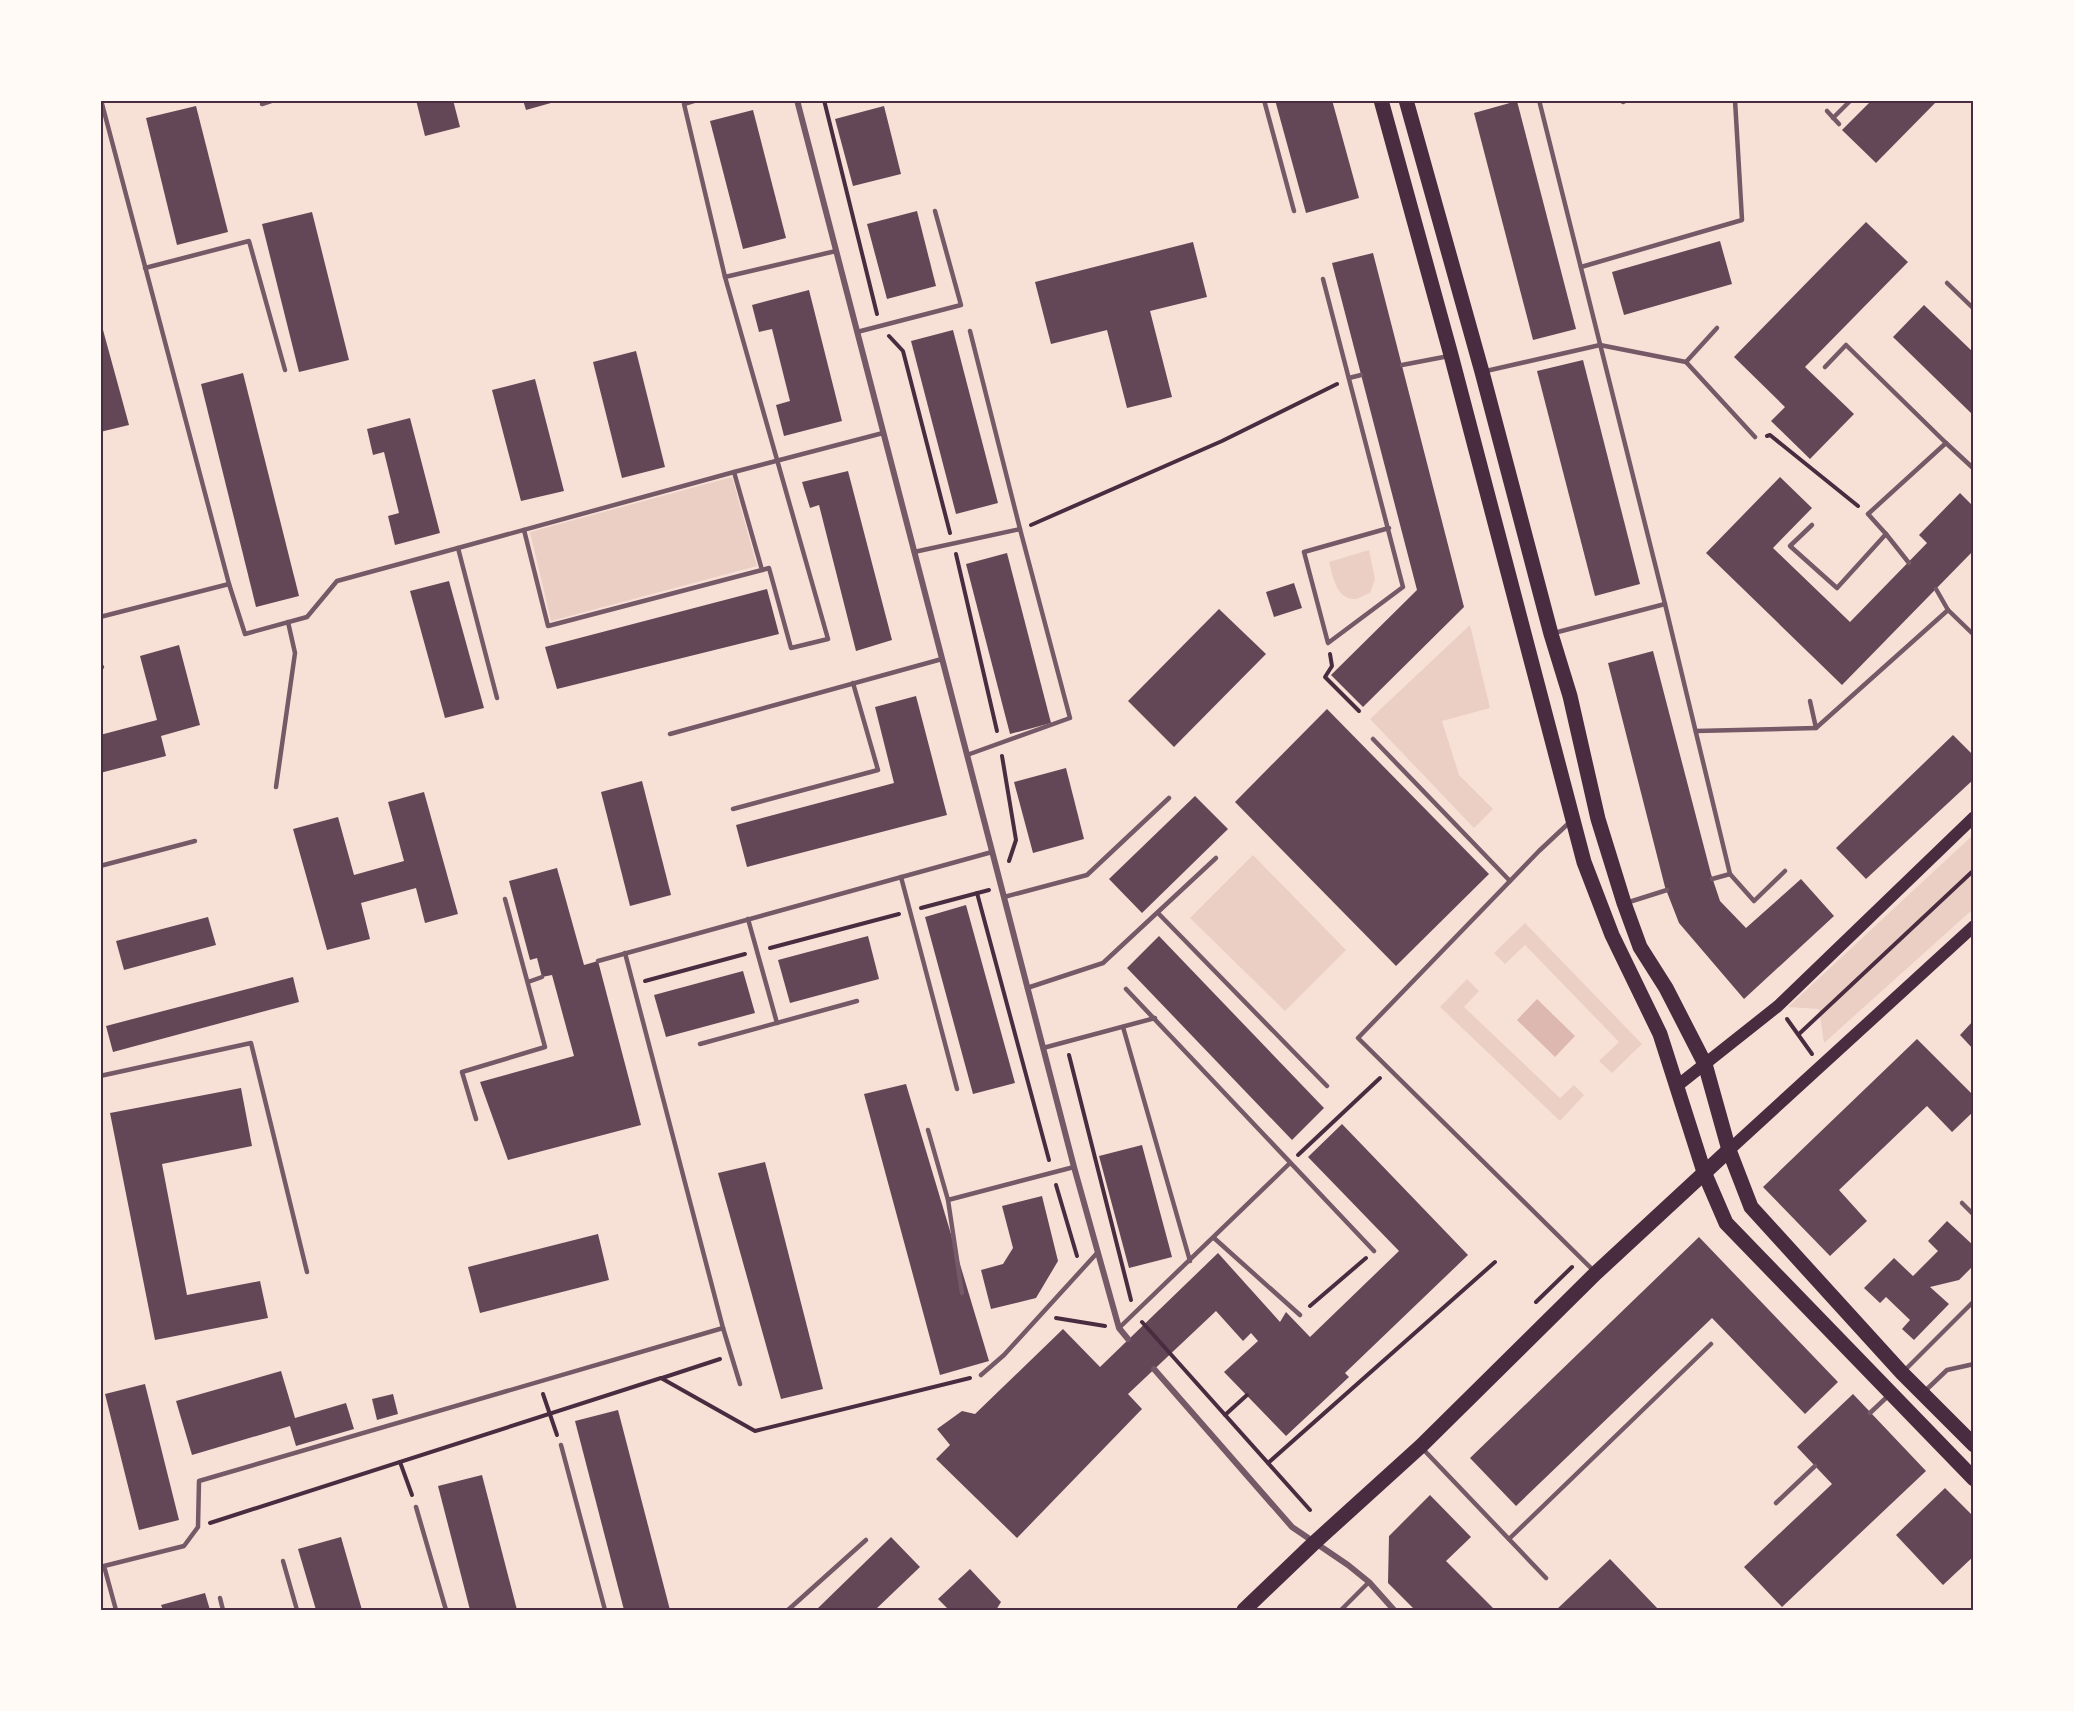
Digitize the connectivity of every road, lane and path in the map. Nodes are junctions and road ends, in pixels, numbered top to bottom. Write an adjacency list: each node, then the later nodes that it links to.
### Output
1 (101, 100): 23 (lane)
2 (274, 100): 15 (lane)
3 (697, 100): 14 (lane)
4 (797, 100): 21 (street)
5 (824, 100): 28 (path)
6 (1264, 100): 20 (lane)
7 (1381, 100): 33 (main road)
8 (1406, 100): 38 (main road)
9 (1539, 100): 22 (lane)
10 (1620, 100): 11 (lane)
11 (1627, 100)
12 (1735, 100): 22 (lane)
13 (1851, 100): 17 (lane)
14 (684, 102): 24 (lane)
15 (262, 104)
16 (1827, 111): 17 (lane)
17 (1833, 118): 18 (lane)
18 (1839, 124)
19 (935, 211): 28 (lane)
20 (1294, 211)
21 (836, 251): 24 (lane); 31 (street)
22 (1581, 267): 32 (lane)
23 (145, 268): 37 (lane); 58 (lane)
24 (724, 277): 44 (lane)
25 (1323, 279): 40 (lane)
26 (1947, 283): 27 (lane)
27 (1974, 309)
28 (879, 325): 31 (lane); 53 (path)
29 (1717, 328): 34 (lane)
30 (970, 331): 50 (lane)
31 (857, 332): 41 (street)
32 (1600, 345): 34 (lane); 38 (lane); 60 (lane)
33 (1451, 356): 35 (lane); 82 (main road)
34 (1686, 363): 42 (lane)
35 (1402, 365)
36 (1825, 367): 43 (lane)
37 (285, 370)
38 (1482, 372): 64 (main road)
39 (1361, 375): 40 (lane)
40 (1349, 378): 49 (lane); 50 (path)
41 (883, 433): 44 (lane); 55 (street)
42 (1755, 437): 47 (path)
43 (1946, 443): 45 (lane); 47 (lane)
44 (776, 460): 46 (lane); 57 (lane)
45 (1974, 469)
46 (734, 472): 51 (lane); 57 (lane)
47 (1868, 514): 52 (lane)
48 (1812, 525): 52 (lane)
49 (1389, 528): 66 (lane); 66 (lane)
50 (1020, 529): 53 (lane); 76 (lane)
51 (525, 530): 54 (lane); 57 (lane)
52 (1886, 534): 56 (lane)
53 (953, 543): 55 (lane); 76 (path)
54 (458, 548): 63 (lane); 69 (lane)
55 (914, 552): 67 (street)
56 (1909, 563)
57 (762, 570)
58 (229, 584): 62 (lane); 63 (lane)
59 (1936, 589): 61 (lane)
60 (1665, 604): 64 (lane); 73 (lane)
61 (1948, 609): 65 (lane); 72 (lane)
62 (100, 617)
63 (288, 622): 78 (lane)
64 (1551, 634): 98 (main road)
65 (1974, 635)
66 (1328, 643): 71 (path)
67 (942, 659): 68 (lane); 77 (street)
68 (853, 683): 74 (lane); 80 (lane)
69 (497, 698)
70 (1810, 701): 72 (lane)
71 (1359, 711)
72 (1816, 728): 73 (lane)
73 (1696, 731): 89 (lane)
74 (670, 734)
75 (1373, 739): 92 (lane)
76 (1000, 743): 77 (lane); 93 (path)
77 (967, 755): 84 (street)
78 (276, 787)
79 (1169, 798): 96 (lane)
80 (733, 809)
81 (1974, 818): 118 (main road)
82 (1572, 819): 92 (lane); 122 (main road)
83 (195, 841): 86 (lane)
84 (992, 852): 90 (lane); 93 (street)
85 (1216, 858): 100 (lane)
86 (100, 866)
87 (1974, 870): 115 (path)
88 (1785, 871): 89 (lane)
89 (1730, 874): 91 (lane)
90 (902, 877): 99 (lane); 101 (lane)
91 (1712, 879)
92 (1510, 881): 119 (lane)
93 (1001, 887): 95 (path); 96 (street)
94 (1667, 890): 98 (lane)
95 (977, 893): 99 (path); 130 (path)
96 (1004, 897): 109 (street)
97 (505, 899): 107 (lane)
98 (1624, 903): 118 (main road)
99 (910, 911): 103 (path); 123 (lane)
100 (1158, 913): 109 (lane); 121 (lane)
101 (748, 919): 103 (lane); 104 (lane)
102 (1974, 926): 126 (main road)
103 (757, 951): 108 (path); 113 (lane)
104 (625, 953): 105 (lane); 108 (lane)
105 (598, 961)
106 (542, 977): 107 (lane)
107 (528, 982): 124 (lane)
108 (633, 984): 148 (lane)
109 (1027, 988): 117 (street)
110 (1126, 989): 112 (lane)
111 (857, 1001): 113 (lane)
112 (1155, 1018): 114 (lane); 127 (lane)
113 (777, 1023): 116 (lane)
114 (1123, 1027): 117 (lane); 138 (lane)
115 (1798, 1034)
116 (700, 1044)
117 (1043, 1048): 128 (street)
118 (1705, 1064): 122 (main road); 126 (main road)
119 (1389, 1069): 127 (path); 137 (lane)
120 (100, 1076): 141 (lane)
121 (1327, 1086)
122 (1677, 1086): 129 (main road)
123 (957, 1089)
124 (476, 1119)
125 (928, 1130): 131 (lane)
126 (1729, 1150): 129 (main road); 155 (main road)
127 (1290, 1163): 134 (lane); 135 (lane)
128 (1074, 1167): 130 (lane); 136 (street)
129 (1704, 1172): 142 (main road); 161 (main road)
130 (1053, 1173): 131 (lane); 140 (path)
131 (948, 1200): 143 (lane)
132 (1962, 1203): 133 (lane)
133 (1974, 1215)
134 (1214, 1238): 138 (lane); 146 (lane)
135 (1374, 1251): 146 (path)
136 (1098, 1252): 140 (lane); 149 (street)
137 (1581, 1258): 142 (lane); 145 (path)
138 (1190, 1261): 149 (lane)
139 (1495, 1262): 170 (path)
140 (1081, 1271): 147 (lane)
141 (307, 1272)
142 (1596, 1273): 168 (main road)
143 (962, 1293)
144 (1974, 1301): 155 (lane)
145 (1536, 1302)
146 (1300, 1314)
147 (1040, 1315): 149 (path); 156 (lane)
148 (723, 1328): 152 (lane); 158 (lane)
149 (1119, 1328): 150 (street)
150 (1128, 1339)
151 (1711, 1344): 176 (lane)
152 (731, 1355): 157 (path); 159 (lane)
153 (1974, 1364): 160 (lane)
154 (1154, 1369): 178 (street)
155 (1902, 1373): 160 (main road)
156 (981, 1375): 157 (path)
157 (661, 1378): 163 (path)
158 (539, 1382): 163 (path); 175 (lane)
159 (740, 1384)
160 (1923, 1393): 167 (main road)
161 (1890, 1394): 164 (lane); 172 (main road)
162 (1246, 1395): 165 (path)
163 (549, 1413): 166 (path); 169 (path)
164 (1870, 1413)
165 (1225, 1415)
166 (561, 1444): 190 (lane)
167 (1974, 1445)
168 (1420, 1446): 176 (lane); 178 (main road)
169 (400, 1462): 174 (path); 175 (path)
170 (1268, 1463)
171 (1815, 1466): 173 (lane)
172 (1974, 1479)
173 (1776, 1503)
174 (416, 1507): 189 (lane)
175 (198, 1527): 180 (lane)
176 (1509, 1539): 181 (lane)
177 (866, 1540): 191 (lane)
178 (1314, 1543): 184 (street); 192 (main road)
179 (283, 1561): 188 (lane)
180 (102, 1566): 182 (lane)
181 (1546, 1578)
182 (107, 1579): 183 (lane); 186 (lane)
183 (100, 1581)
184 (1369, 1582): 193 (lane); 194 (street)
185 (220, 1598): 187 (lane)
186 (116, 1611)
187 (223, 1611)
188 (297, 1611)
189 (446, 1611)
190 (605, 1611)
191 (788, 1611)
192 (1244, 1611)
193 (1341, 1611)
194 (1394, 1611)

